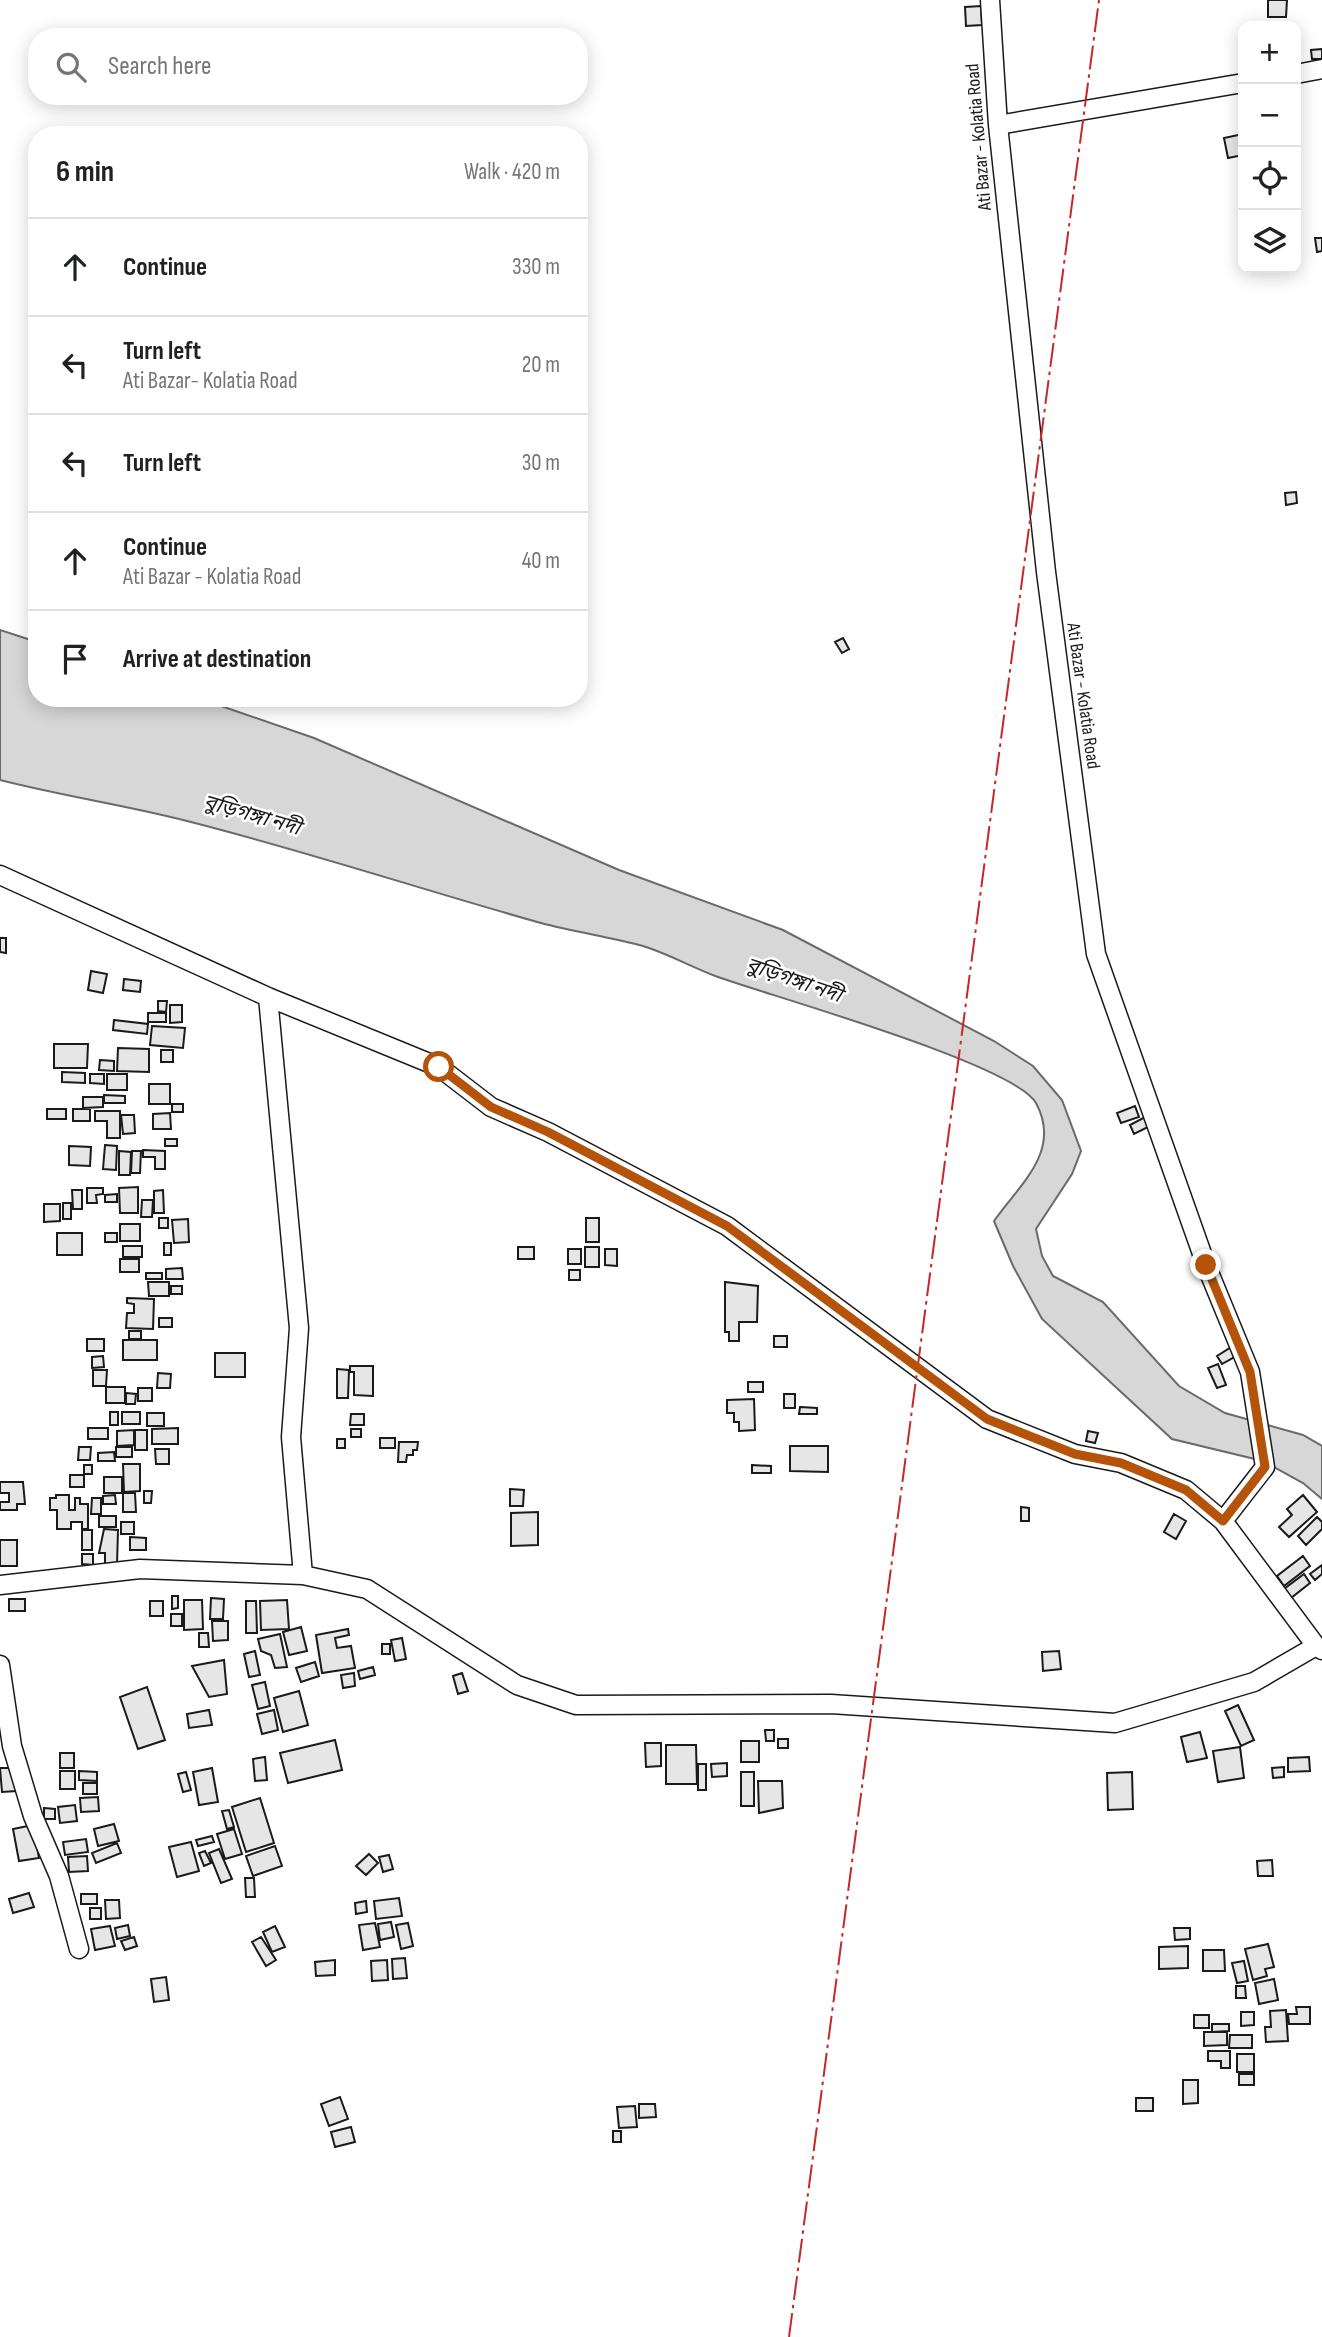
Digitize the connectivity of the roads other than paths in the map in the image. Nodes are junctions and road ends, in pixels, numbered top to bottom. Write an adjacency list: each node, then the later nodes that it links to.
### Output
1 (990, 0): 5 (street, Ati Bazar - Kolatia Road)
2 (1322, 69): 3 (street)
3 (1301, 73)
4 (1238, 84): 5 (street)
5 (998, 125): 8 (street, Ati Bazar - Kolatia Road)
6 (0, 875): 7 (street)
7 (268, 997): 8 (street); 9 (street)
8 (1223, 1521): 11 (street)
9 (303, 1575): 10 (street); 11 (street)
10 (0, 1585)
11 (1319, 1648)
12 (0, 1665): 13 (street)
13 (79, 1949)

